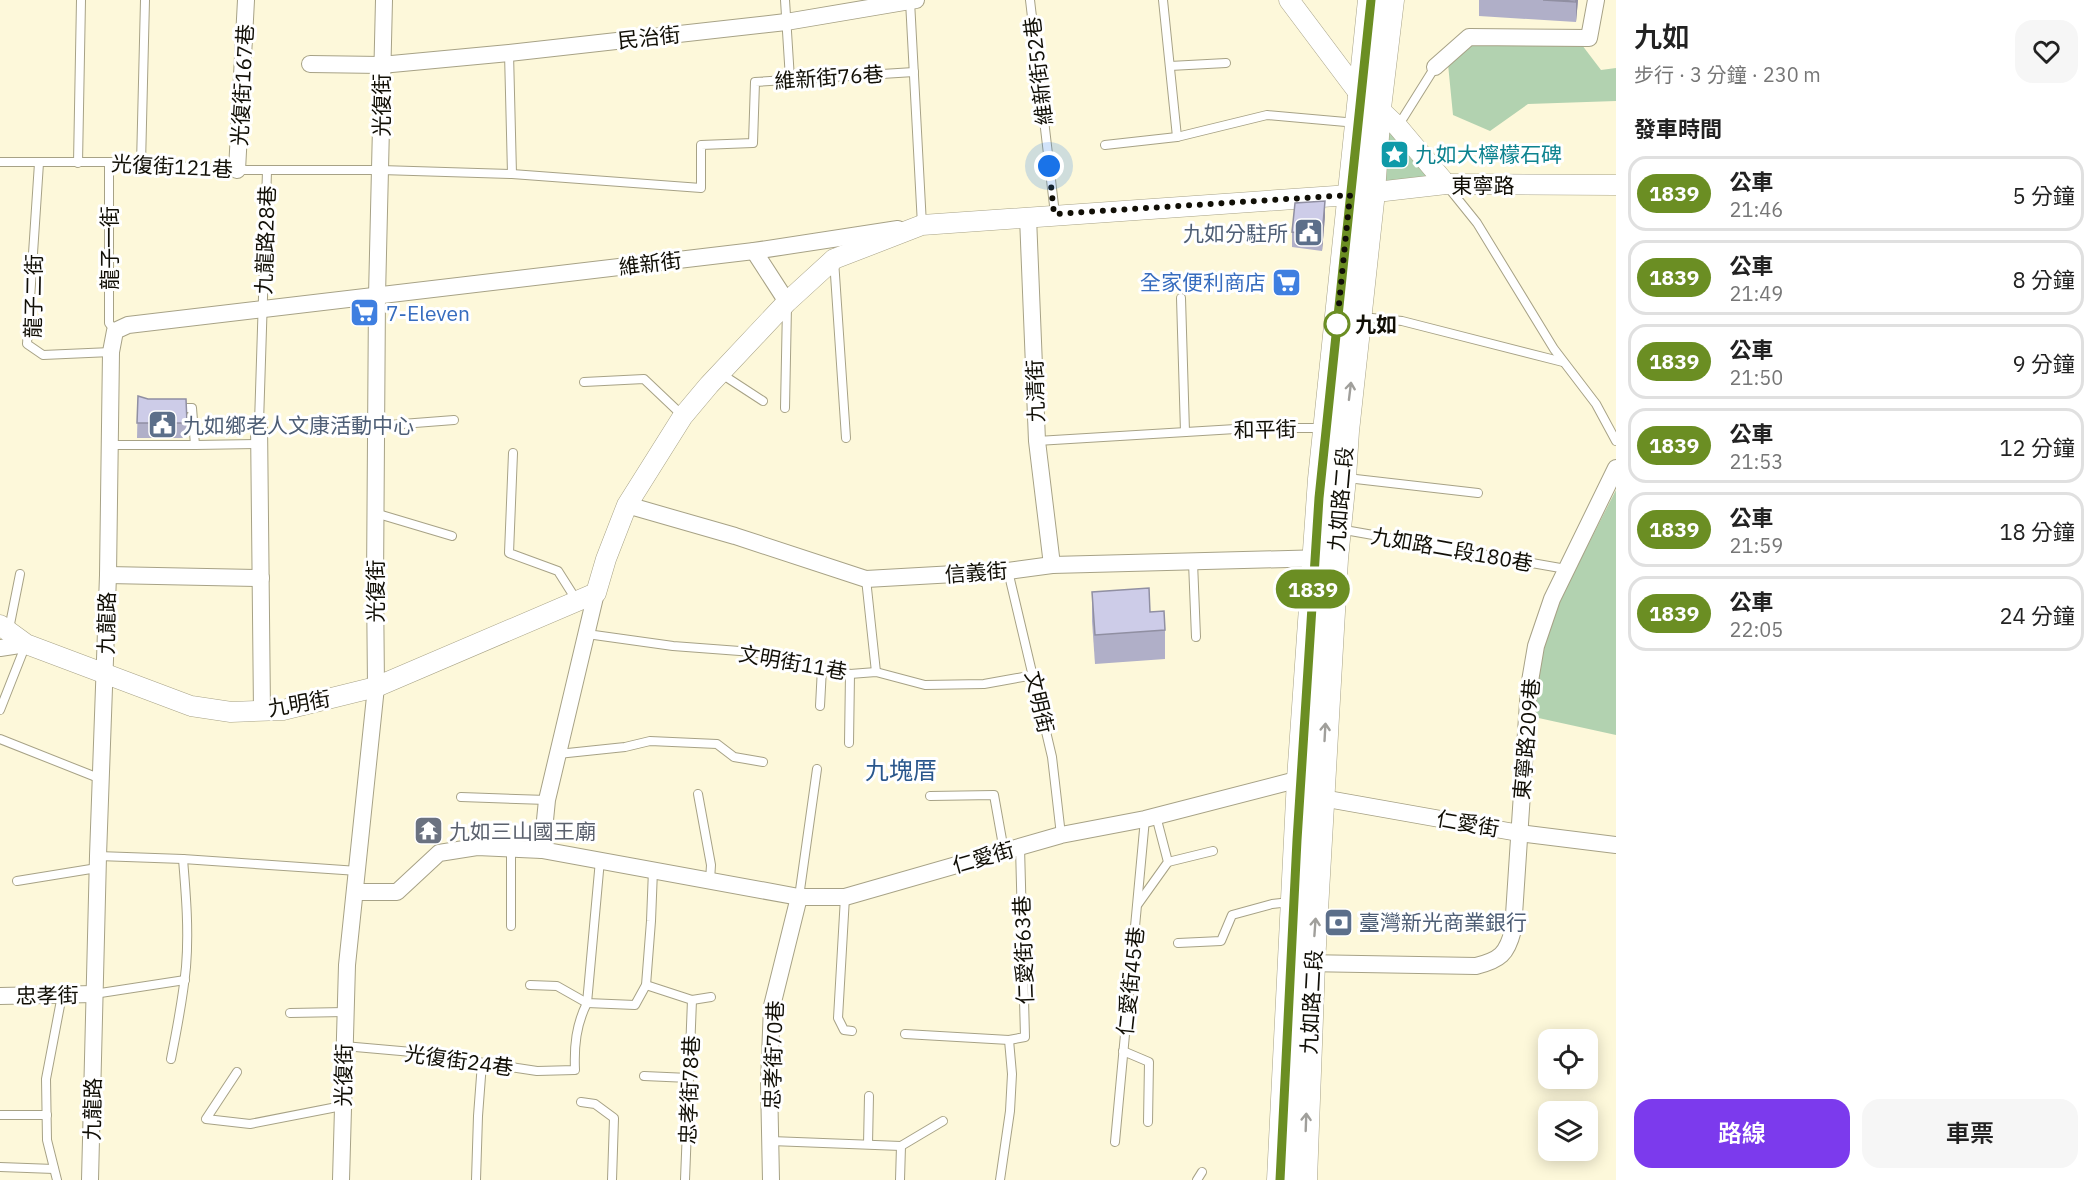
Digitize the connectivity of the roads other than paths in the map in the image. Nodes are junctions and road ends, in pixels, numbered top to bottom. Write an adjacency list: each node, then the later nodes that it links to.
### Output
1 (81, 0): 30 (lane)
2 (145, 0): 31 (lane)
3 (246, 0): 32 (street, 光復街167巷)
4 (384, 0): 18 (street, 光復街)
5 (785, 0): 14 (lane)
6 (916, 0): 13 (street, 民治街)
7 (1030, 0): 40 (lane, 維新街52巷)
8 (1163, 0): 19 (lane)
9 (1289, 0): 23 (street)
10 (1371, 0): 23 (main road, 九如路二段)
11 (1391, 0): 23 (main road, 九如路二段)
12 (1596, 0): 20 (street)
13 (910, 1): 14 (street, 民治街); 21 (lane, 維新街76巷)
14 (786, 22): 15 (street, 民治街); 22 (lane)
15 (509, 53): 18 (street, 民治街); 35 (lane)
16 (1226, 63): 19 (lane)
17 (310, 64): 18 (street, 民治街)
18 (381, 65): 33 (street, 光復街)
19 (1170, 66): 25 (lane)
20 (1435, 67): 24 (lane)
21 (914, 72): 22 (lane, 維新街76巷); 42 (lane, 維新街76巷)
22 (790, 79): 38 (lane, 維新街76巷)
23 (1366, 109): 24 (street); 25 (lane); 39 (main road, 九如路二段)
24 (1398, 127): 36 (street)
25 (1177, 137): 26 (lane)
26 (1106, 145)
27 (0, 162): 29 (lane, 光復街121巷)
28 (110, 162): 30 (lane, 光復街121巷); 31 (lane, 光復街121巷); 50 (lane, 龍子一街)
29 (39, 163): 30 (lane, 光復街121巷); 51 (lane, 龍子二街)
30 (78, 163)
31 (141, 164): 32 (lane, 光復街121巷)
32 (237, 170): 34 (lane, 光復街121巷)
33 (381, 170): 34 (lane, 光復街121巷); 35 (lane, 光復街121巷); 45 (street, 光復街)
34 (267, 171): 48 (lane, 九龍路28巷)
35 (512, 174): 38 (lane, 光復街121巷)
36 (1446, 184): 37 (street, 東寧路); 39 (street, 東寧路); 52 (lane)
37 (1616, 185)
38 (701, 188)
39 (1361, 193): 40 (street, 維新街); 49 (main road, 九如路二段); 62 (main road, 九如路二段)
40 (1054, 214): 41 (street, 維新街)
41 (1028, 217): 42 (street, 維新街); 65 (street, 九清街)
42 (922, 225): 43 (street, 維新街); 44 (street, 維新街)
43 (754, 251): 45 (street, 維新街); 47 (street)
44 (834, 259): 47 (street, 維新街); 64 (lane)
45 (377, 296): 48 (street); 61 (street, 光復街)
46 (1181, 298): 63 (lane)
47 (787, 302): 53 (street, 維新街); 57 (lane)
48 (263, 309): 50 (street); 60 (lane, 九龍路28巷)
49 (1359, 316): 52 (lane); 62 (main road, 九如路二段, one-way to 49)
50 (115, 331): 51 (street, 九龍路)
51 (111, 352): 68 (street, 九龍路)
52 (1563, 362): 66 (lane)
53 (720, 373): 55 (lane); 58 (street, 維新街)
54 (584, 382): 58 (lane)
55 (763, 401)
56 (170, 408): 69 (lane)
57 (785, 408)
58 (683, 416): 74 (street, 維新街)
59 (454, 420): 61 (lane)
60 (260, 423): 67 (street)
61 (376, 426): 75 (street, 光復街)
62 (1336, 429): 63 (lane, 和平街); 72 (main road, 九如路二段); 78 (main road, 九如路二段)
63 (1185, 432): 65 (lane, 和平街)
64 (846, 438)
65 (1037, 441): 80 (street, 九清街)
66 (1616, 441)
67 (260, 444): 69 (lane); 85 (street)
68 (111, 445): 69 (lane); 84 (street, 九龍路)
69 (195, 445)
70 (513, 453): 88 (lane)
71 (1616, 468): 81 (street, 東寧路209巷)
72 (1343, 478): 73 (lane); 76 (main road, 九如路二段)
73 (1478, 494)
74 (627, 505): 86 (street, 信義街); 87 (street, 維新街)
75 (375, 513): 77 (lane); 99 (street, 光復街)
76 (1338, 529): 78 (main road, 九如路二段); 81 (lane, 九如路二段180巷)
77 (452, 536)
78 (1325, 558): 79 (street, 信義街); 109 (main road, 九如路二段); 113 (main road, 九如路二段, one-way to 78)
79 (1193, 562): 80 (street, 信義街); 91 (lane)
80 (1052, 565): 82 (street, 信義街)
81 (1566, 569): 116 (street, 東寧路209巷)
82 (1008, 571): 86 (street, 信義街); 98 (lane, 文明街)
83 (20, 574): 89 (lane)
84 (108, 575): 85 (street); 96 (street, 九龍路)
85 (261, 578): 102 (street)
86 (866, 579): 95 (lane)
87 (596, 593): 88 (street, 九明街); 90 (street)
88 (578, 602): 99 (street, 九明街)
89 (4, 627): 92 (street, 九明街)
90 (587, 634): 94 (lane, 文明街11巷); 105 (street)
91 (1196, 637)
92 (26, 644): 93 (street); 96 (street, 九明街); 101 (lane)
93 (0, 648)
94 (822, 668): 97 (lane, 文明街11巷); 100 (lane)
95 (876, 672): 97 (lane, 文明街11巷); 98 (lane, 文明街11巷)
96 (105, 674): 102 (street, 九明街); 108 (street, 九龍路)
97 (850, 674): 104 (lane)
98 (1034, 675): 117 (lane, 文明街)
99 (376, 687): 102 (street, 九明街); 128 (street, 光復街)
100 (820, 706)
101 (0, 710)
102 (262, 711)
103 (0, 739): 108 (lane)
104 (849, 743)
105 (558, 754): 106 (lane); 114 (street)
106 (763, 762)
107 (818, 769): 132 (lane)
108 (101, 779): 125 (street, 九龍路)
109 (1300, 779): 113 (street); 115 (street, 仁愛街); 134 (main road, 九如路二段)
110 (698, 794): 130 (lane)
111 (930, 796): 120 (lane)
112 (461, 797): 114 (lane)
113 (1322, 798): 116 (street, 仁愛街); 138 (main road, 九如路二段, one-way to 113)
114 (547, 800): 121 (street)
115 (1151, 818): 117 (street, 仁愛街); 126 (lane); 135 (lane, 仁愛街45巷)
116 (1519, 832): 118 (street, 仁愛街); 138 (street, 東寧路209巷)
117 (1061, 835): 120 (street, 仁愛街)
118 (1616, 845)
119 (511, 849): 121 (street, 仁愛街); 131 (street, 仁愛街); 136 (lane)
120 (1012, 849): 133 (street, 仁愛街); 152 (lane, 仁愛街63巷)
121 (542, 850): 124 (street, 仁愛街)
122 (1213, 851): 126 (lane)
123 (183, 859): 125 (lane); 128 (lane); 139 (lane)
124 (600, 860): 127 (street, 仁愛街); 147 (lane)
125 (97, 862): 129 (lane); 142 (street, 九龍路)
126 (1168, 862): 135 (lane)
127 (653, 869): 130 (street, 仁愛街); 141 (lane)
128 (358, 871): 131 (street, 光復街)
129 (17, 880)
130 (711, 880): 132 (street, 仁愛街)
131 (355, 892): 148 (street, 光復街)
132 (799, 897): 133 (street, 仁愛街); 167 (street, 忠孝街70巷)
133 (845, 897): 150 (lane)
134 (1293, 901): 137 (lane); 138 (main road, 九如路二段)
135 (1138, 904): 154 (lane, 仁愛街45巷)
136 (511, 926)
137 (1178, 944)
138 (1302, 962): 184 (main road, 九如路二段); 185 (main road, 九如路二段, one-way to 138)
139 (184, 980): 142 (lane); 155 (lane)
140 (530, 985): 147 (lane)
141 (646, 985): 146 (lane); 147 (lane)
142 (94, 994): 143 (street, 忠孝街); 175 (street, 九龍路)
143 (62, 995): 144 (street, 忠孝街); 164 (lane)
144 (0, 996)
145 (711, 997): 146 (lane)
146 (692, 1000): 159 (lane, 忠孝街78巷)
147 (587, 1004): 156 (lane, 光復街24巷)
148 (345, 1012): 149 (lane); 153 (street, 光復街)
149 (290, 1013)
150 (852, 1031)
151 (905, 1034): 152 (lane)
152 (1009, 1040): 182 (lane)
153 (344, 1046): 156 (lane, 光復街24巷); 162 (street, 光復街)
154 (1123, 1051): 166 (lane); 168 (lane, 仁愛街45巷)
155 (171, 1059)
156 (482, 1063): 177 (lane)
157 (237, 1072): 162 (lane)
158 (644, 1076): 159 (lane)
159 (689, 1078): 179 (lane, 忠孝街78巷)
160 (869, 1096): 169 (lane)
161 (581, 1102): 178 (lane)
162 (342, 1106): 176 (street, 光復街)
163 (0, 1114): 164 (lane)
164 (47, 1115): 172 (lane)
165 (943, 1121): 170 (lane)
166 (1148, 1122)
167 (771, 1141): 169 (lane); 180 (street, 忠孝街70巷)
168 (1115, 1142)
169 (868, 1144): 170 (lane)
170 (901, 1146): 181 (lane)
171 (0, 1167): 172 (lane)
172 (54, 1169): 174 (lane)
173 (1203, 1172): 183 (lane)
174 (57, 1180)
175 (90, 1180)
176 (341, 1180)
177 (476, 1180)
178 (612, 1180)
179 (685, 1180)
180 (771, 1180)
181 (900, 1180)
182 (1000, 1180)
183 (1197, 1180)
184 (1280, 1180)
185 (1304, 1180)

